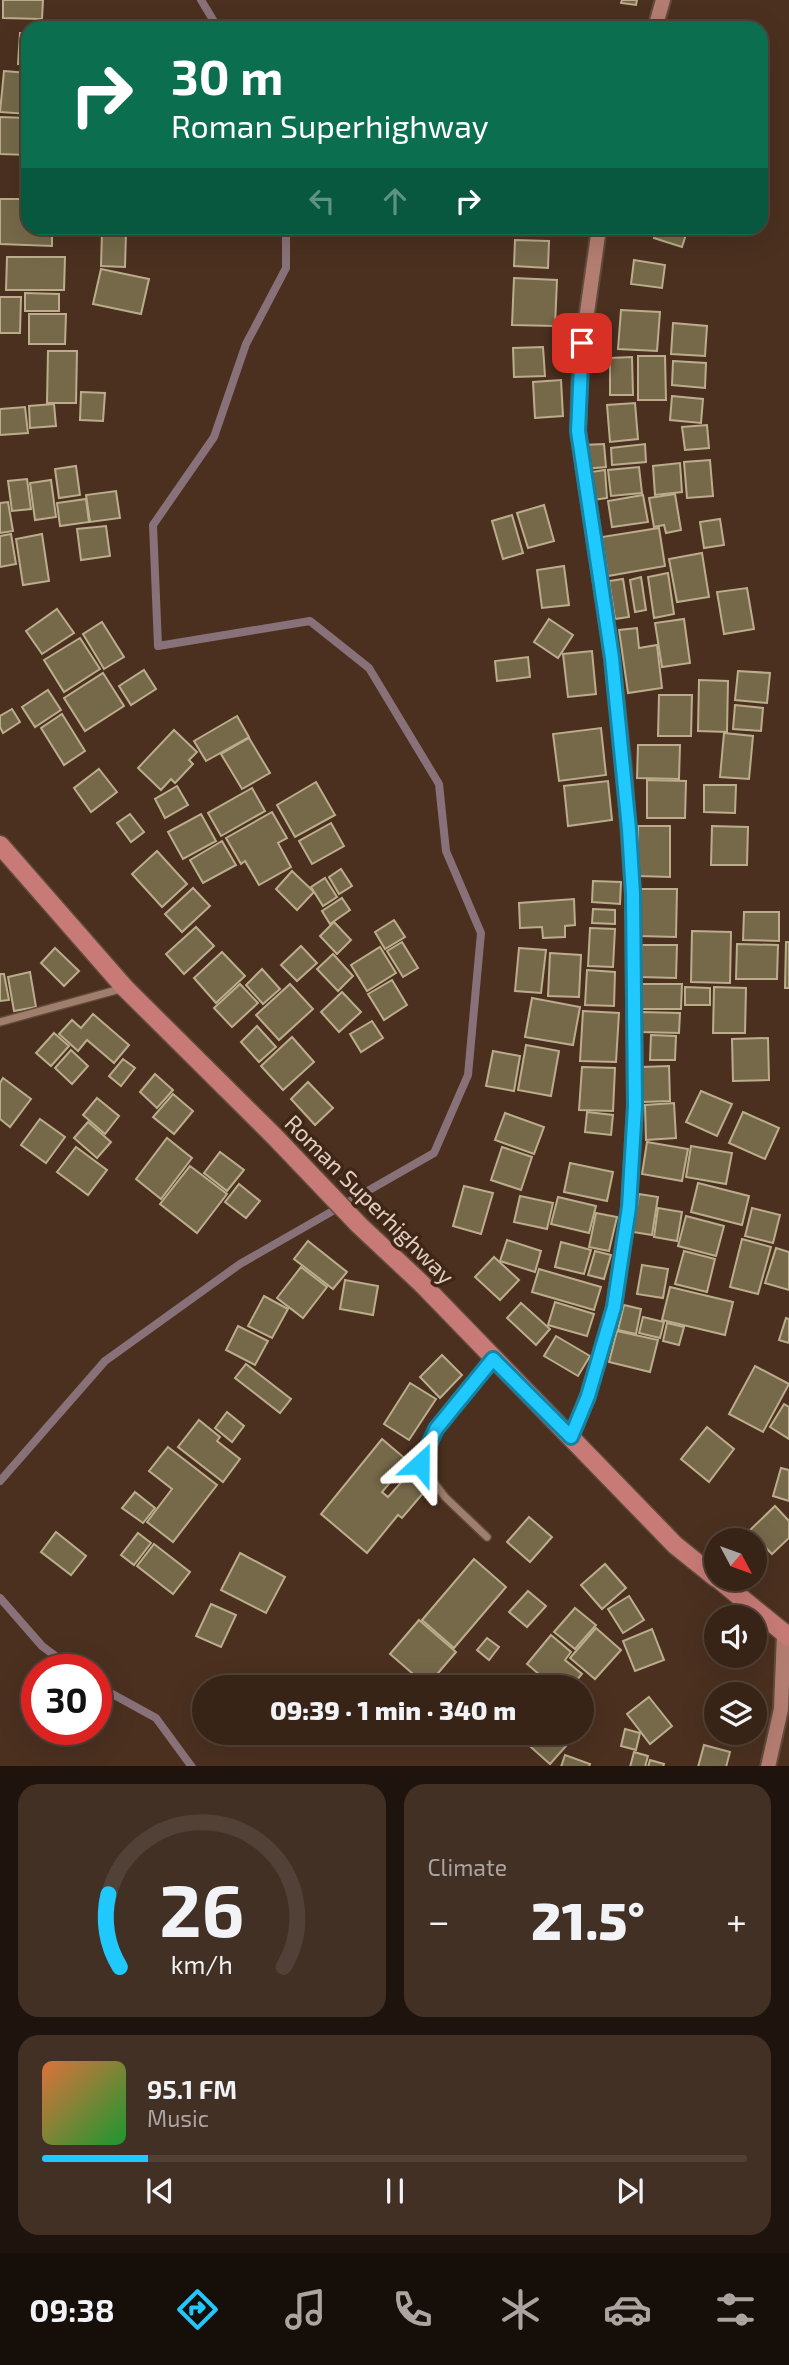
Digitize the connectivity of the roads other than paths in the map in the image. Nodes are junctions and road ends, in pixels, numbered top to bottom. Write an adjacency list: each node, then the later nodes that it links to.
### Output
1 (663, 0): 2 (street)
2 (657, 21)
3 (597, 235): 8 (street)
4 (0, 845): 5 (main road, Roman Superhighway)
5 (125, 988): 6 (street); 7 (main road, Roman Superhighway)
6 (0, 1022)
7 (493, 1359): 8 (main road, Roman Superhighway); 9 (street)
8 (571, 1437): 10 (main road, Roman Superhighway)
9 (487, 1537)
10 (704, 1568)
11 (732, 1591): 12 (main road, Roman Superhighway)
12 (787, 1635): 13 (street)
13 (768, 1766)

